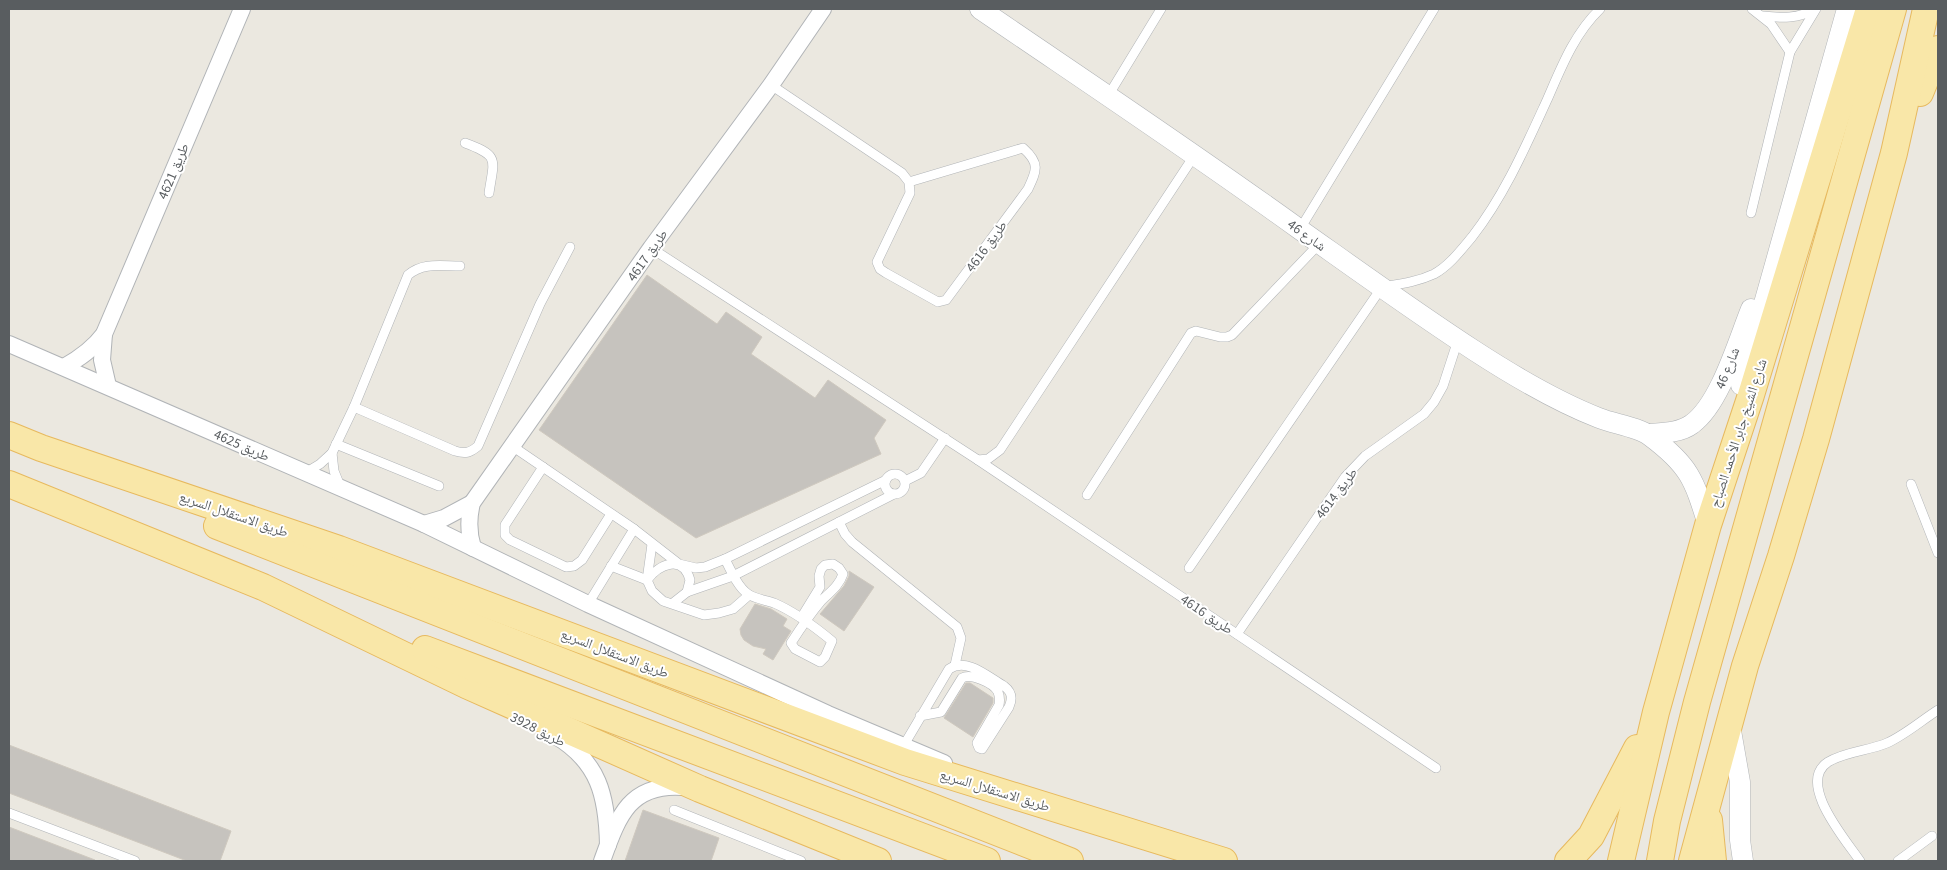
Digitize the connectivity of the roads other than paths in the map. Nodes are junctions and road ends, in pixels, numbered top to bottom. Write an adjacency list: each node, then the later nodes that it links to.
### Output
1 (242, 9): 31 (street, طريق 4621)
2 (823, 9): 16 (street, طريق 4617)
3 (980, 9): 17 (street, شارع 46)
4 (1161, 9): 17 (lane)
5 (1434, 9): 24 (lane)
6 (1600, 9): 30 (lane)
7 (1752, 9): 13 (lane)
8 (1815, 9): 13 (lane); 15 (lane)
9 (1847, 9): 29 (street)
10 (1869, 9): 53 (main road, شارع الشيخ جابر الأحمد الصباح)
11 (1893, 9): 106 (main road)
12 (1926, 9): 19 (main road)
13 (1763, 16): 15 (lane)
14 (1938, 49): 19 (main road)
15 (1790, 52): 23 (lane)
16 (771, 84): 21 (lane); 27 (street, طريق 4617)
17 (1108, 96): 20 (street, شارع 46)
18 (465, 143): 22 (lane)
19 (1894, 153): 87 (main road)
20 (1194, 156): 24 (street, شارع 46); 44 (lane)
21 (909, 182): 21 (lane, طريق 4616)
22 (489, 193)
23 (1751, 213)
24 (1300, 229): 25 (street, شارع 46)
25 (1319, 244): 30 (street, شارع 46); 55 (lane)
26 (570, 246): 36 (lane)
27 (651, 248): 39 (lane, طريق 4616); 41 (street, طريق 4617)
28 (460, 266): 36 (lane)
29 (1775, 266): 37 (street, شارع 46); 53 (street)
30 (1382, 287): 32 (street, شارع 46); 72 (lane)
31 (104, 334): 34 (street, طريق 4621); 35 (street, طريق 4621)
32 (1458, 340): 37 (street, شارع 46); 81 (lane, طريق 4614)
33 (9, 344): 34 (street, طريق 4625)
34 (64, 367): 35 (street, طريق 4625)
35 (108, 386): 46 (street, طريق 4625)
36 (354, 407): 40 (lane)
37 (1648, 434): 63 (street, شارع 46)
38 (9, 435): 42 (main road, طريق الاستقلال السريع)
39 (944, 438): 44 (lane, طريق 4616); 48 (lane)
40 (336, 444): 43 (lane); 51 (lane)
41 (512, 446): 45 (lane); 57 (street, طريق 4617)
42 (41, 448): 91 (main road, طريق الاستقلال السريع); 102 (main road)
43 (332, 453): 46 (lane); 52 (lane)
44 (978, 460): 81 (lane, طريق 4616)
45 (543, 467): 59 (lane); 59 (lane)
46 (305, 473): 52 (street, طريق 4625)
47 (886, 480): 48 (lane); 54 (lane); 56 (lane)
48 (905, 481): 54 (lane)
49 (9, 484): 75 (main road)
50 (1911, 484): 68 (lane)
51 (439, 486)
52 (341, 489): 62 (street, طريق 4625)
53 (1721, 489): 63 (main road, شارع الشيخ جابر الأحمد الصباح)
54 (894, 494): 58 (lane)
55 (1087, 495)
56 (854, 496): 58 (lane); 60 (lane)
57 (472, 503): 62 (street, طريق 4617); 67 (street, طريق 4617)
58 (861, 511): 61 (lane)
59 (611, 514): 64 (lane)
60 (811, 517): 65 (lane); 69 (lane)
61 (839, 522): 65 (lane); 82 (lane)
62 (424, 524): 67 (street, طريق 4625)
63 (1708, 525): 85 (main road, شارع الشيخ جابر الأحمد الصباح)
64 (634, 529): 66 (lane); 71 (lane)
65 (818, 533): 73 (lane)
66 (652, 544): 70 (lane); 74 (lane)
67 (473, 548): 78 (street, طريق 4625)
68 (1938, 553)
69 (725, 559): 70 (lane); 73 (lane)
70 (679, 564): 74 (lane); 76 (lane)
71 (611, 566): 74 (lane); 78 (lane)
72 (1189, 568)
73 (734, 576): 76 (lane); 77 (lane)
74 (647, 580): 79 (lane)
75 (263, 588): 83 (main road); 101 (main road)
76 (687, 592): 79 (lane)
77 (749, 595): 79 (lane); 80 (lane)
78 (588, 604): 88 (street, طريق 4625)
79 (673, 604)
80 (803, 620): 80 (lane); 80 (lane)
81 (1238, 634): 89 (lane, طريق 4616)
82 (955, 664): 86 (lane); 86 (lane)
83 (466, 685): 90 (main road); 96 (street, طريق 3928)
84 (1938, 710): 110 (lane)
85 (1656, 712): 104 (main road); 105 (main road, شارع الشيخ جابر الأحمد الصباح)
86 (920, 716): 88 (lane)
87 (1729, 723): 92 (main road); 109 (street)
88 (904, 745): 91 (street, طريق 4625)
89 (1436, 768)
90 (700, 789): 96 (street, طريق 3928); 100 (main road)
91 (1005, 794): 103 (main road, طريق الاستقلال السريع)
92 (1707, 805): 107 (main road); 108 (main road)
93 (674, 810): 99 (lane)
94 (9, 813): 97 (lane)
95 (1932, 836): 111 (lane)
96 (608, 845): 98 (street, طريق 3928)
97 (135, 861)
98 (602, 861)
99 (801, 861)
100 (878, 861)
101 (987, 861)
102 (1070, 861)
103 (1224, 861)
104 (1568, 861)
105 (1621, 861)
106 (1660, 861)
107 (1692, 861)
108 (1713, 861)
109 (1743, 861)
110 (1860, 861)
111 (1898, 861)

